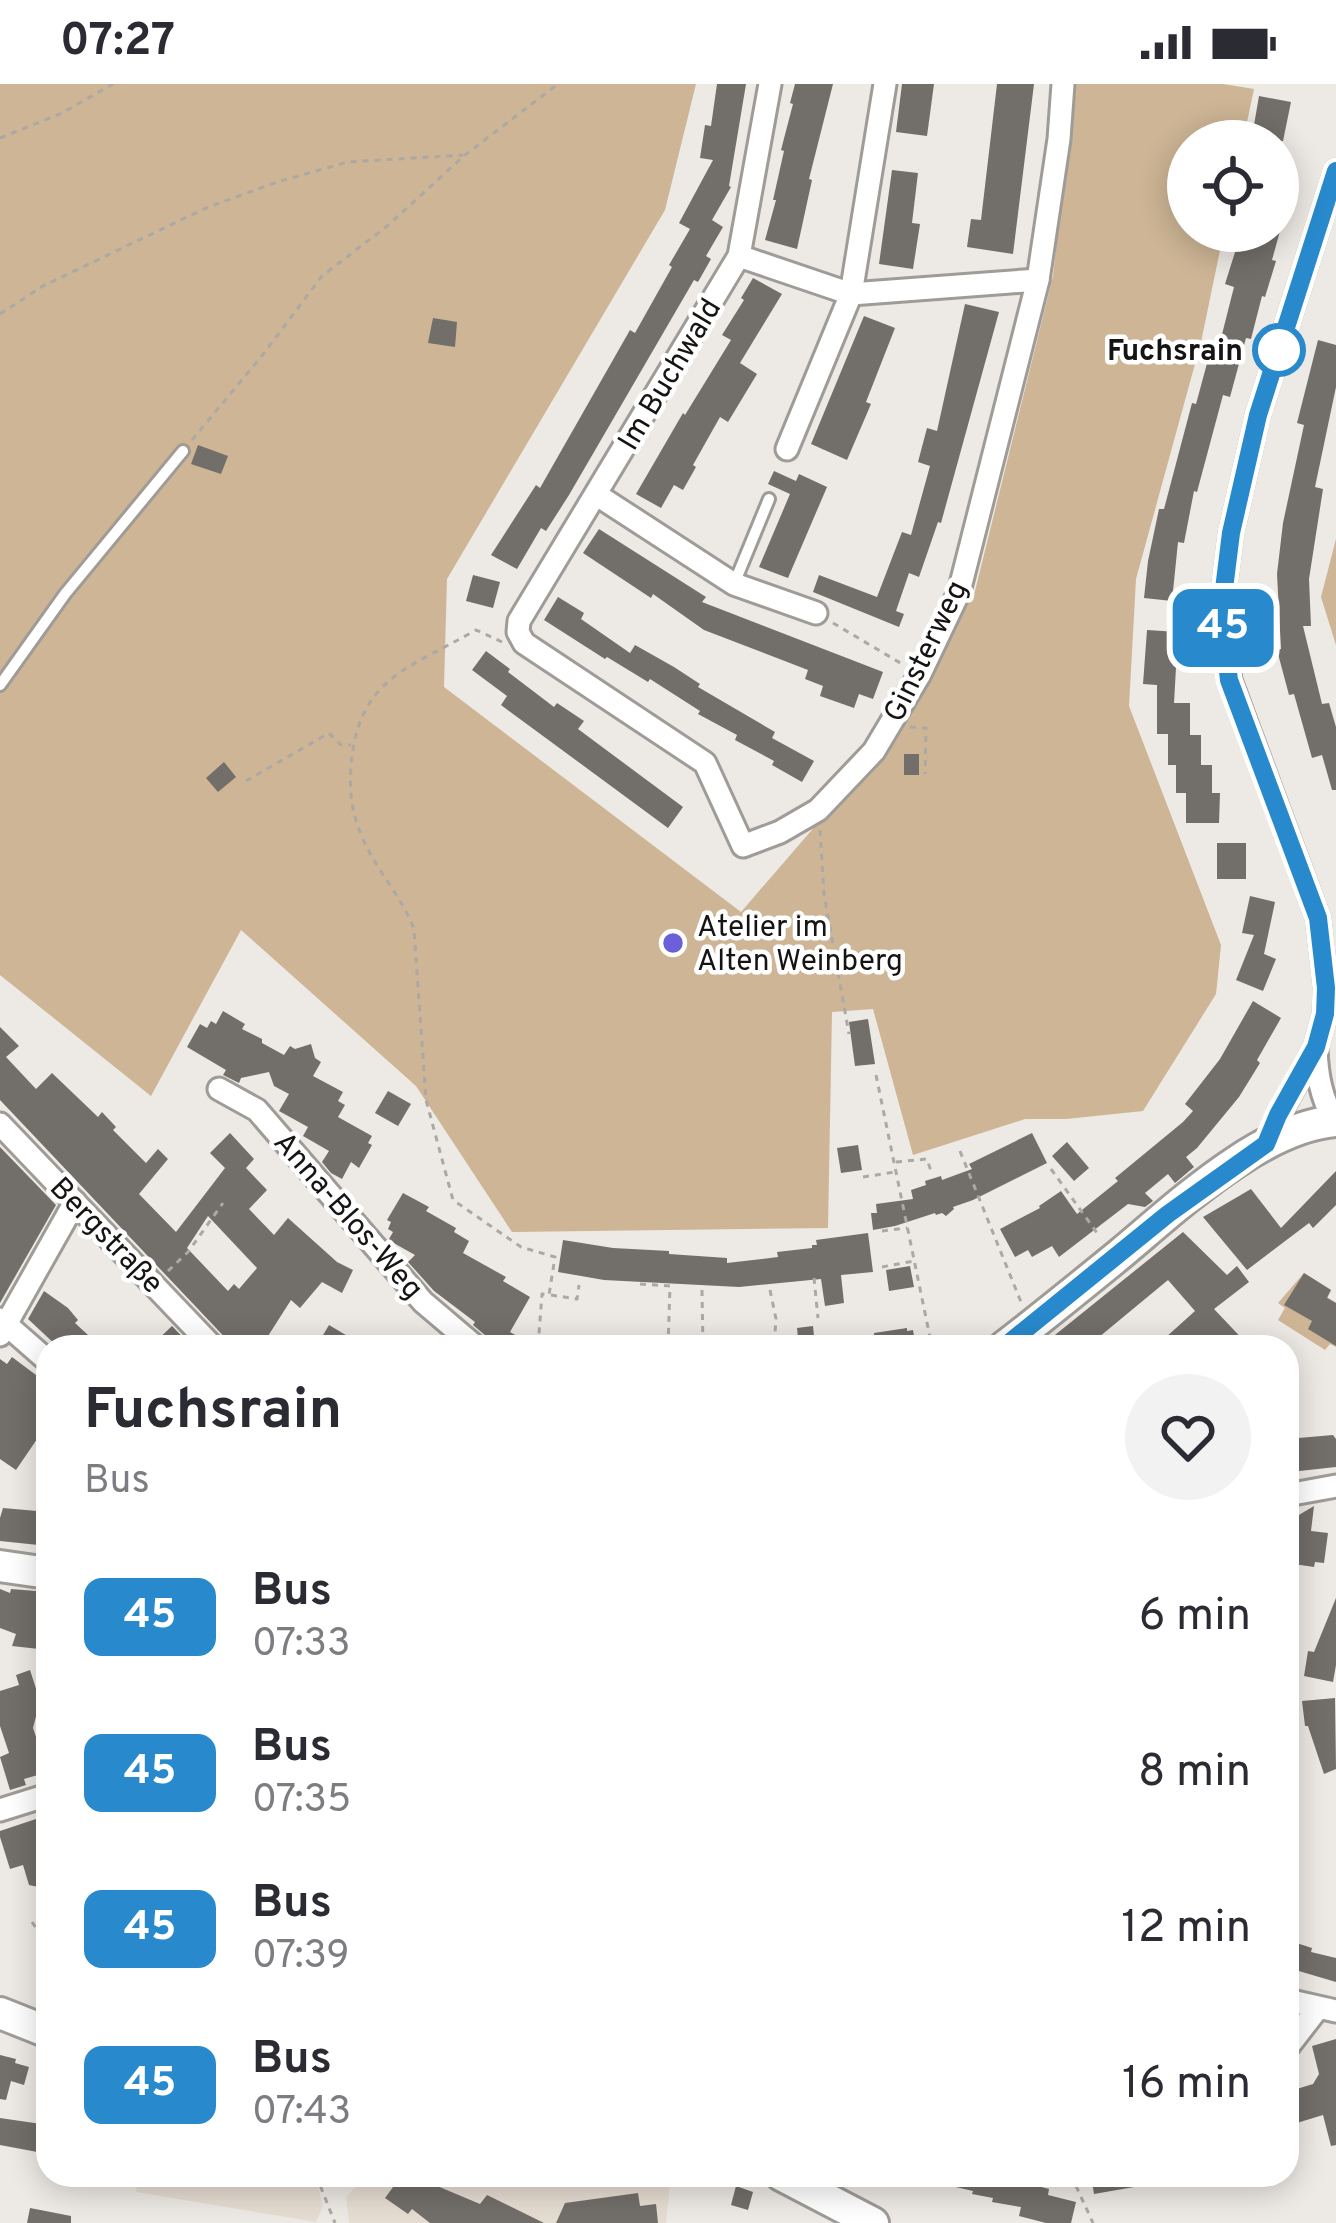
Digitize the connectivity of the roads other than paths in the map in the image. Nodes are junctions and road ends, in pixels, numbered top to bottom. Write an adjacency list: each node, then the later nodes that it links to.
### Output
1 (770, 84): 5 (street, Im Buchwald)
2 (885, 84): 7 (street)
3 (1063, 84): 6 (street, Ginsterweg)
4 (1335, 181): 16 (street)
5 (739, 256): 7 (street); 10 (street, Im Buchwald)
6 (1038, 280): 7 (street); 14 (street, Ginsterweg)
7 (851, 294): 8 (street)
8 (787, 449)
9 (182, 451): 15 (lane)
10 (597, 495): 12 (street); 14 (street, Im Buchwald)
11 (769, 499): 12 (lane)
12 (734, 584): 13 (street)
13 (816, 613)
14 (524, 644)
15 (0, 685)
16 (1316, 1047): 18 (street); 20 (street)
17 (219, 1089): 24 (street, Anna-Blos-Weg)
18 (1335, 1121): 20 (street)
19 (0, 1124): 21 (street, Bergstraße)
20 (1266, 1144): 25 (street)
21 (75, 1202): 22 (street); 23 (street, Bergstraße)
22 (2, 1326): 26 (street)
23 (202, 1335)
24 (462, 1335)
25 (1019, 1335)
26 (36, 1351)
27 (1336, 1486): 28 (street)
28 (1299, 1494)
29 (0, 1567): 30 (street)
30 (36, 1572)
31 (36, 1799): 32 (street)
32 (0, 1810)
33 (1327, 2009): 36 (street)
34 (0, 2013): 35 (street)
35 (36, 2027)
36 (1299, 2036)
37 (804, 2187): 38 (street)
38 (873, 2223)

